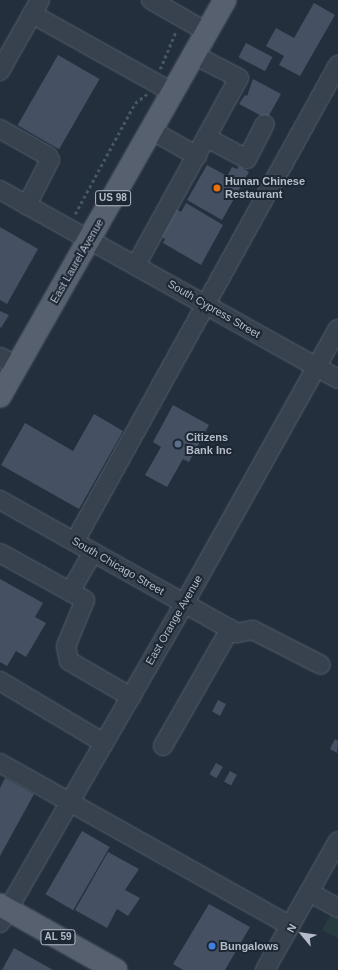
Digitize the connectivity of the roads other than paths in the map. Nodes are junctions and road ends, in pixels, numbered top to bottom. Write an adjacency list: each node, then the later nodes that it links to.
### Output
1 (150, 0): 4 (street)
2 (225, 0): 4 (main road, East Laurel Avenue / US 98)
3 (36, 7): 7 (street); 8 (street)
4 (207, 32): 5 (main road, East Laurel Avenue / US 98)
5 (194, 55): 8 (main road, East Laurel Avenue / US 98); 12 (street)
6 (338, 66): 18 (street)
7 (0, 71)
8 (163, 87): 11 (main road, East Laurel Avenue / US 98)
9 (265, 124): 12 (street)
10 (0, 129): 15 (street)
11 (151, 130): 13 (street); 16 (main road, East Laurel Avenue / US 98)
12 (207, 138): 13 (street)
13 (197, 156): 17 (street)
14 (0, 190): 15 (street, South Cypress Street)
15 (27, 205): 16 (street, South Cypress Street)
16 (90, 239): 17 (street, South Cypress Street); 20 (main road, East Laurel Avenue / US 98)
17 (136, 265): 18 (street, South Cypress Street)
18 (206, 304): 21 (street, South Cypress Street); 25 (street)
19 (338, 329): 21 (street, East Orange Avenue)
20 (8, 362): 23 (main road, East Laurel Avenue / US 98)
21 (317, 368): 22 (street, South Cypress Street); 29 (street, East Orange Avenue)
22 (338, 379)
23 (0, 396)
24 (0, 500): 25 (street, South Chicago Street)
25 (75, 541): 26 (street, South Chicago Street)
26 (93, 552): 28 (street); 29 (street, South Chicago Street)
27 (0, 553): 28 (street)
28 (70, 592): 33 (street)
29 (184, 604): 30 (street, South Chicago Street); 33 (street, East Orange Avenue)
30 (234, 631): 31 (street); 35 (street)
31 (321, 665)
32 (0, 681): 34 (street)
33 (131, 697): 34 (street, East Orange Avenue)
34 (104, 743): 37 (street, East Orange Avenue)
35 (163, 746)
36 (0, 762): 37 (street)
37 (70, 803): 41 (street, East Orange Avenue); 42 (street)
38 (338, 841): 39 (street)
39 (309, 892): 40 (street); 42 (street)
40 (338, 908)
41 (3, 912): 43 (main road, AL 59)
42 (290, 926): 44 (street)
43 (116, 970)
44 (265, 970)

